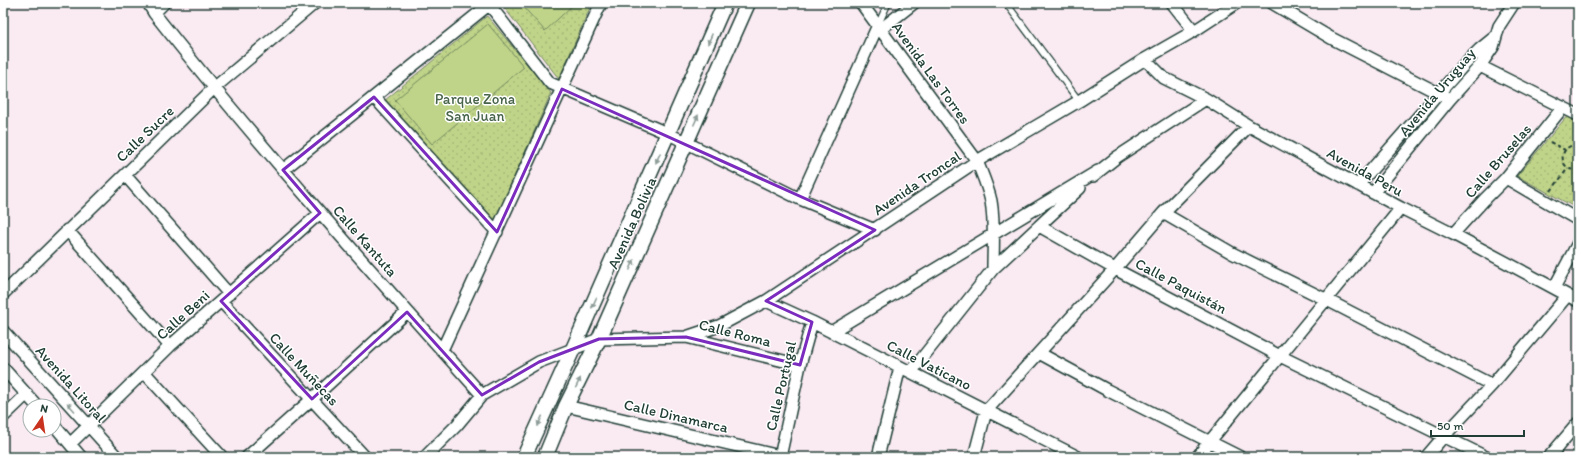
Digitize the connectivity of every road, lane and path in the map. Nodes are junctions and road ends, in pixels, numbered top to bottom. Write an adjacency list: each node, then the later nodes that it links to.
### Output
1 (148, 3): 16 (street, Calle Kantuta)
2 (164, 3): 16 (street)
3 (315, 3): 22 (street, Calle Sucre)
4 (490, 3): 23 (street); 25 (street)
5 (602, 3): 23 (street)
6 (725, 3): 32 (street, Avenida Bolivia, one-way to 32)
7 (748, 3): 34 (street, Avenida Bolivia, one-way to 7)
8 (861, 3): 17 (street, Avenida Las Torres)
9 (888, 3): 17 (lane)
10 (914, 3): 17 (street)
11 (1006, 3): 28 (lane)
12 (1172, 3): 18 (street)
13 (1237, 3): 18 (street, Avenida Troncal)
14 (1272, 3): 24 (street)
15 (1512, 4): 19 (street, Avenida Uruguay)
16 (154, 13): 22 (street, Calle Kantuta)
17 (880, 27): 37 (street, Avenida Las Torres); 46 (street)
18 (1194, 31): 20 (street, Avenida Troncal)
19 (1496, 36): 21 (street, Avenida Uruguay); 24 (street)
20 (1146, 59): 26 (street, Avenida Peru); 28 (street, Avenida Troncal)
21 (1480, 66): 27 (street, Avenida Uruguay); 29 (street)
22 (214, 88): 39 (street, Calle Kantuta); 42 (street, Calle Sucre)
23 (562, 89): 32 (street); 55 (street)
24 (1439, 93): 27 (street); 44 (street)
25 (374, 97): 39 (street); 55 (street)
26 (1206, 99): 31 (street, Avenida Peru); 41 (street)
27 (1450, 99): 45 (street, Avenida Uruguay)
28 (1079, 101): 37 (street, Avenida Troncal)
29 (1563, 107): 30 (street); 33 (street, Calle Bruselas)
30 (1578, 115)
31 (1249, 126): 44 (street, Avenida Peru); 50 (street)
32 (669, 134): 34 (street); 75 (street, Avenida Bolivia, one-way to 75)
33 (1540, 137): 36 (path); 43 (street, Calle Bruselas)
34 (686, 143): 46 (street); 73 (street, Avenida Bolivia, one-way to 34)
35 (1578, 145): 36 (path)
36 (1565, 150): 38 (path)
37 (977, 161): 54 (street, Avenida Troncal); 56 (street, Avenida Las Torres)
38 (1568, 168): 40 (path); 47 (path)
39 (283, 170): 49 (street, Calle Kantuta)
40 (1578, 170)
41 (1098, 171): 52 (street); 56 (street)
42 (125, 175): 53 (street, Calle Sucre); 64 (street, Calle Muñecas)
43 (1506, 178): 47 (street); 57 (street, Calle Bruselas)
44 (1358, 185): 45 (street, Avenida Peru)
45 (1374, 193): 48 (street, Avenida Peru)
46 (800, 199): 54 (street)
47 (1545, 201): 51 (street)
48 (1401, 208): 57 (street, Avenida Peru); 65 (street)
49 (320, 212): 64 (street, Calle Beni); 68 (street, Calle Kantuta)
50 (1163, 213): 60 (street); 65 (street)
51 (1578, 220)
52 (1039, 226): 59 (street); 60 (street, Calle Paquistán)
53 (67, 230): 62 (street, Calle Sucre); 74 (street)
54 (874, 230): 66 (street, Avenida Troncal)
55 (496, 232): 76 (street)
56 (993, 234): 59 (street, Avenida Las Torres); 71 (street)
57 (1453, 234): 61 (street, Avenida Peru)
58 (1578, 243): 61 (street)
59 (993, 269): 83 (street)
60 (1115, 269): 77 (street); 78 (street, Calle Paquistán)
61 (1554, 288): 63 (street, Avenida Peru)
62 (3, 294)
63 (1568, 296): 67 (street, Avenida Peru); 84 (street)
64 (225, 298): 74 (street, Calle Beni); 88 (street, Calle Muñecas)
65 (1327, 300): 78 (street); 84 (street)
66 (766, 301): 69 (street, Calle Vaticano); 72 (street, Avenida Troncal)
67 (1578, 301)
68 (407, 312): 76 (street, Calle Kantuta); 88 (street)
69 (812, 322): 71 (street, Calle Vaticano); 79 (street, Calle Portugal)
70 (3, 331): 93 (street, Avenida Litoral, one-way to 70)
71 (831, 332): 80 (street, Calle Vaticano)
72 (686, 337): 73 (street, Avenida Troncal); 79 (street, Calle Roma)
73 (599, 339): 75 (street); 89 (street, Avenida Bolivia, one-way to 73)
74 (170, 346): 82 (street, Calle Beni)
75 (574, 349): 86 (street); 104 (street, Avenida Bolivia, one-way to 104)
76 (442, 350): 86 (street, Calle Kantuta)
77 (1039, 353): 90 (street); 96 (street)
78 (1280, 356): 95 (street, Calle Paquistán); 96 (street)
79 (800, 365): 106 (street, Calle Portugal)
80 (900, 367): 83 (street, Calle Vaticano); 107 (street)
81 (3, 368): 85 (street)
82 (144, 372): 93 (street, Calle Beni); 100 (street)
83 (911, 372): 90 (street, Calle Vaticano)
84 (1492, 385): 95 (street)
85 (27, 394): 87 (street); 91 (street)
86 (482, 394): 103 (street)
87 (30, 398)
88 (312, 400): 101 (street); 102 (street, Calle Muñecas)
89 (566, 406): 105 (street, Avenida Bolivia); 106 (street, Calle Dinamarca)
90 (986, 411): 108 (street); 109 (street, Calle Vaticano)
91 (3, 416)
92 (1578, 423): 114 (street)
93 (89, 427): 97 (street, Calle Beni); 99 (street, Avenida Litoral)
94 (62, 434): 97 (street)
95 (1444, 436): 112 (street); 113 (street, Calle Paquistán)
96 (1210, 442): 110 (street); 111 (street)
97 (70, 444): 98 (street)
98 (81, 457)
99 (117, 457)
100 (222, 457)
101 (247, 457)
102 (365, 457)
103 (425, 457)
104 (524, 457)
105 (545, 457)
106 (780, 457)
107 (878, 457)
108 (974, 457)
109 (1078, 457)
110 (1197, 457)
111 (1240, 457)
112 (1426, 457)
113 (1486, 457)
114 (1549, 457)

